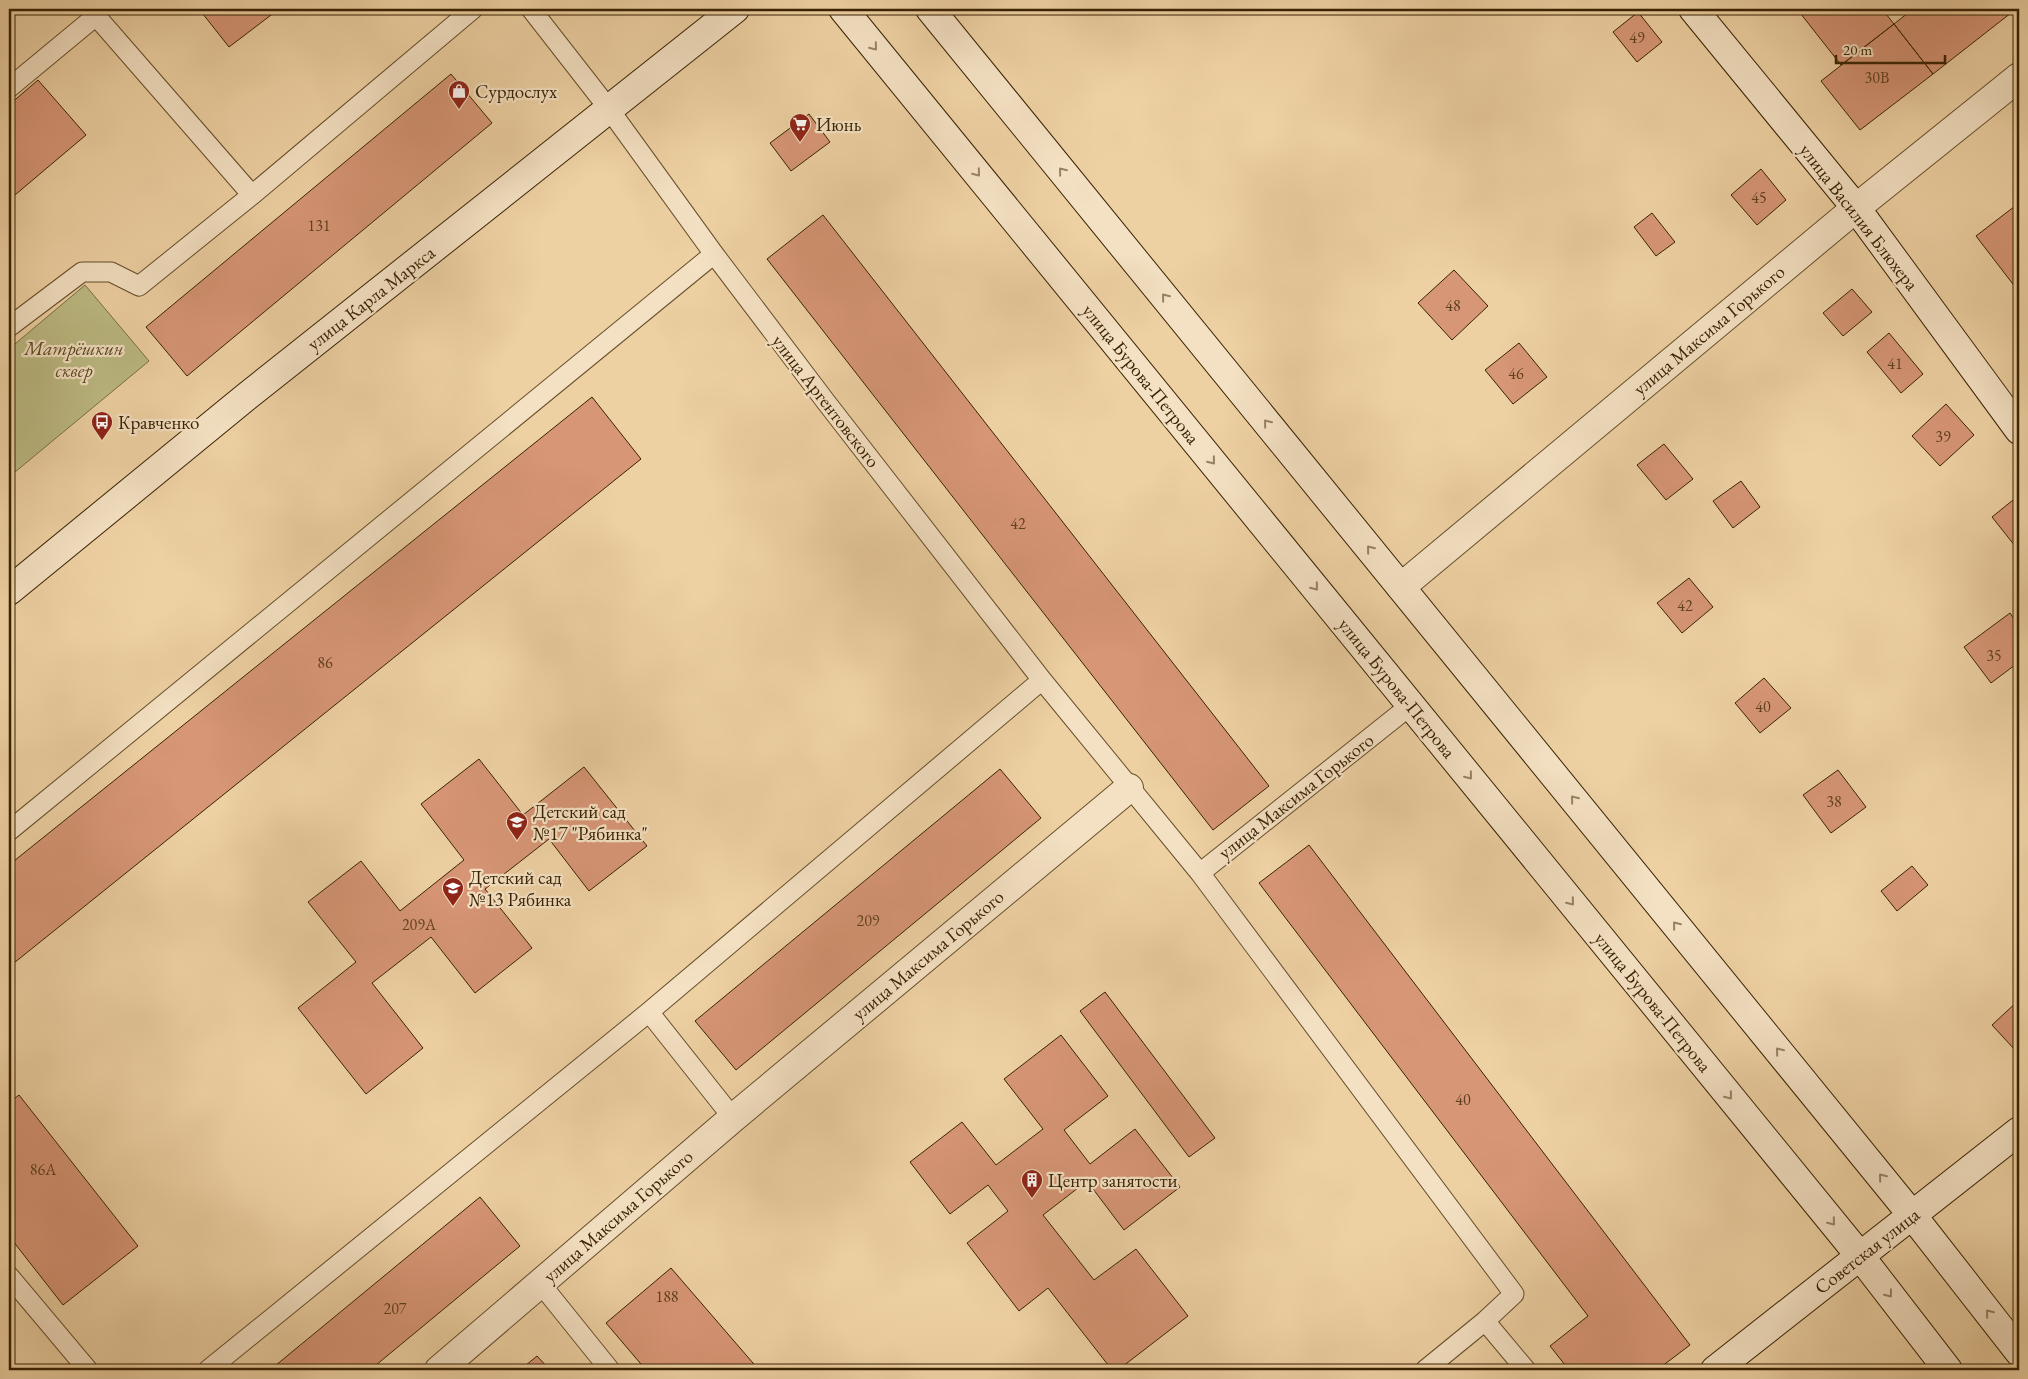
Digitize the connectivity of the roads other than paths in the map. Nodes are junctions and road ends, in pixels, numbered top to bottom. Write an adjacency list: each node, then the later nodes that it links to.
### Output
1 (473, 9): 10 (lane)
2 (531, 9): 9 (lane, улица Аргентовского)
3 (736, 9): 9 (main road, улица Карла Маркса)
4 (843, 9): 18 (main road, улица Бурова-Петрова, one-way to 18)
5 (930, 9): 15 (main road, one-way to 5)
6 (1693, 9): 11 (main road, улица Василия Блюхера)
7 (2019, 79): 11 (main road, улица Максима Горького)
8 (9, 88): 10 (lane)
9 (609, 109): 12 (lane, улица Аргентовского); 16 (main road, улица Карла Маркса)
10 (252, 195): 13 (lane)
11 (1856, 208): 14 (main road, улица Василия Блюхера); 15 (main road, улица Максима Горького)
12 (714, 254): 17 (lane, улица Аргентовского); 20 (lane)
13 (9, 327)
14 (2019, 430)
15 (1401, 587): 25 (main road, one-way to 15)
16 (9, 591)
17 (1042, 680): 19 (lane, улица Аргентовского); 22 (lane)
18 (1411, 705): 21 (lane, улица Максима Горького); 26 (main road, улица Бурова-Петрова, one-way to 26)
19 (1129, 788): 21 (lane, улица Максима Горького); 23 (main road, улица Максима Горького)
20 (9, 832)
21 (1200, 873): 29 (lane)
22 (649, 1012): 23 (lane); 32 (lane)
23 (733, 1118): 28 (main road, улица Максима Горького)
24 (2019, 1131): 25 (main road, Советская улица)
25 (1912, 1215): 26 (main road, Советская улица); 30 (main road, one-way to 25)
26 (1860, 1256): 37 (main road, Советская улица); 38 (main road, улица Бурова-Петрова, one-way to 38)
27 (9, 1276): 31 (lane)
28 (540, 1284): 33 (main road, улица Максима Горького); 34 (lane)
29 (1485, 1321): 35 (lane); 36 (lane)
30 (2019, 1352)
31 (88, 1370)
32 (208, 1370)
33 (439, 1370)
34 (610, 1370)
35 (1425, 1370)
36 (1526, 1370)
37 (1715, 1370)
38 (1948, 1370)

